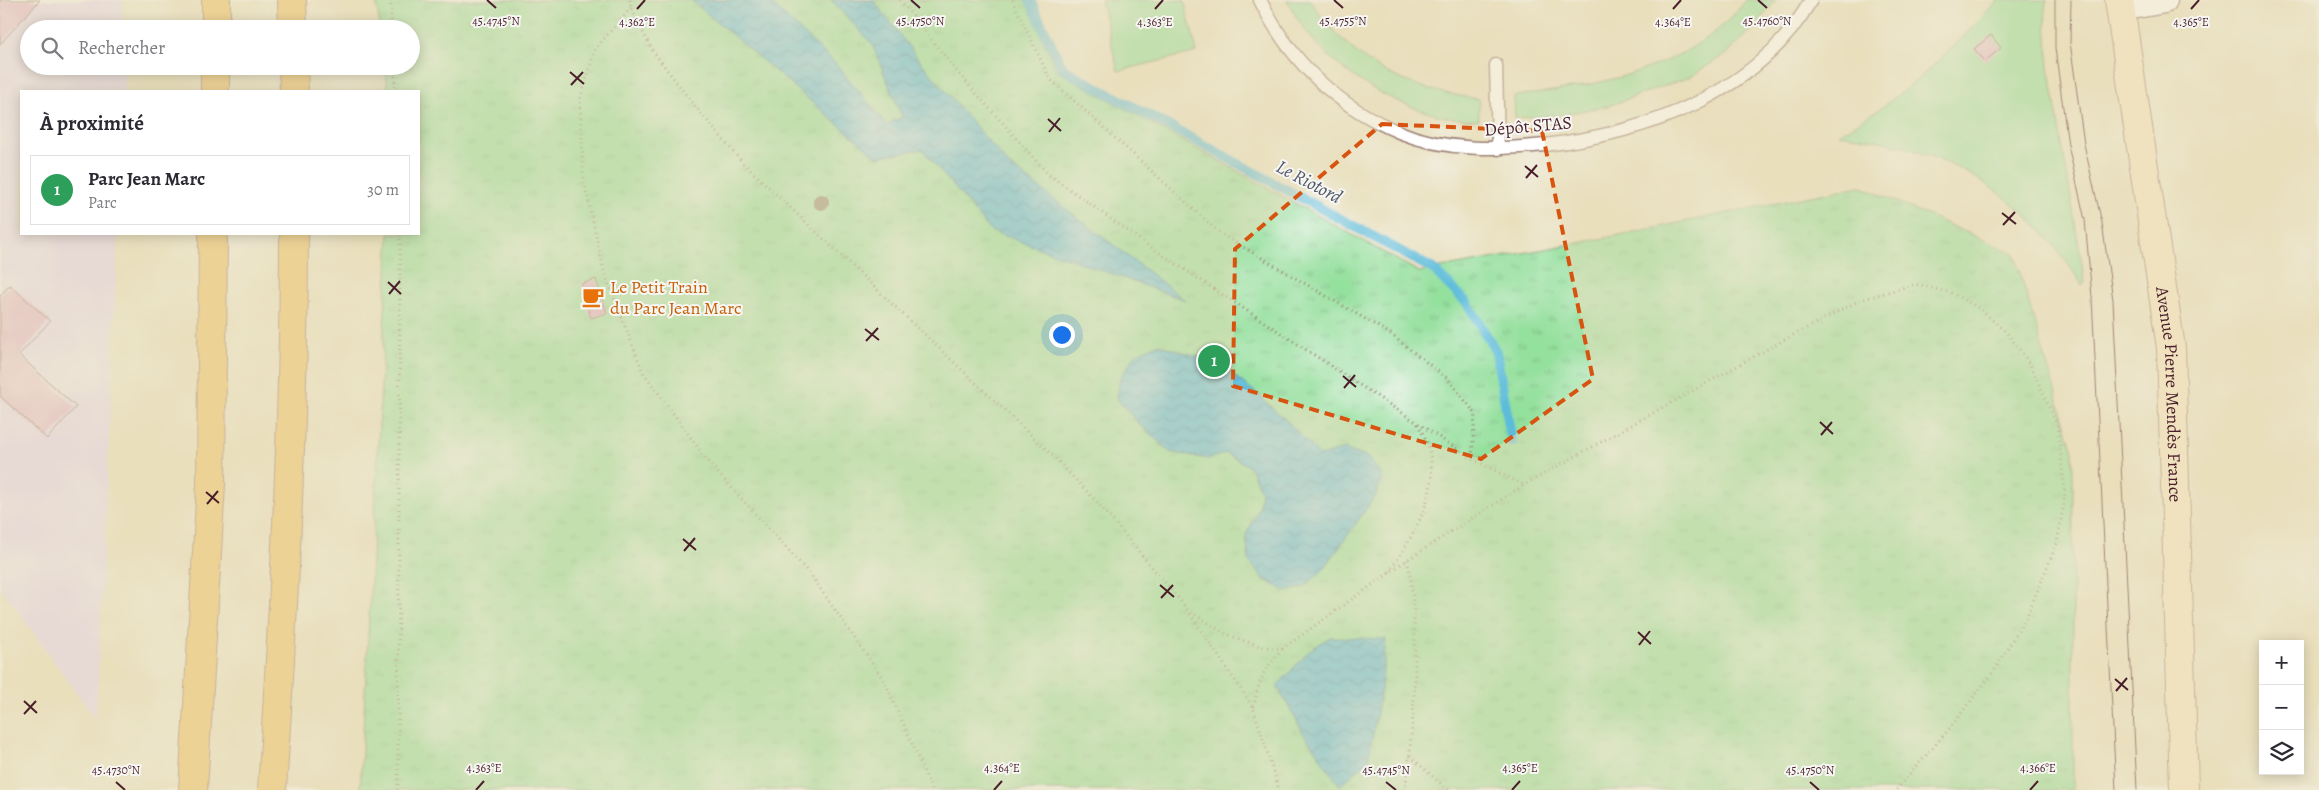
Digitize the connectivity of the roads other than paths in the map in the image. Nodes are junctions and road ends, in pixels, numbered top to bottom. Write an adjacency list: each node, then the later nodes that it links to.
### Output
1 (216, 0): 7 (highway)
2 (292, 0): 8 (highway)
3 (1260, 0): 14 (lane, Dépôt STAS)
4 (1811, 0): 14 (lane, Dépôt STAS)
5 (2164, 0): 6 (street)
6 (2119, 4): 19 (main road, Avenue Pierre Mendès France)
7 (216, 20)
8 (293, 20)
9 (1496, 65): 14 (lane)
10 (215, 75): 12 (highway)
11 (293, 75): 13 (highway)
12 (215, 90)
13 (294, 90)
14 (1498, 149)
15 (214, 235): 17 (highway)
16 (294, 235): 18 (highway)
17 (193, 790)
18 (272, 790)
19 (2184, 790)

